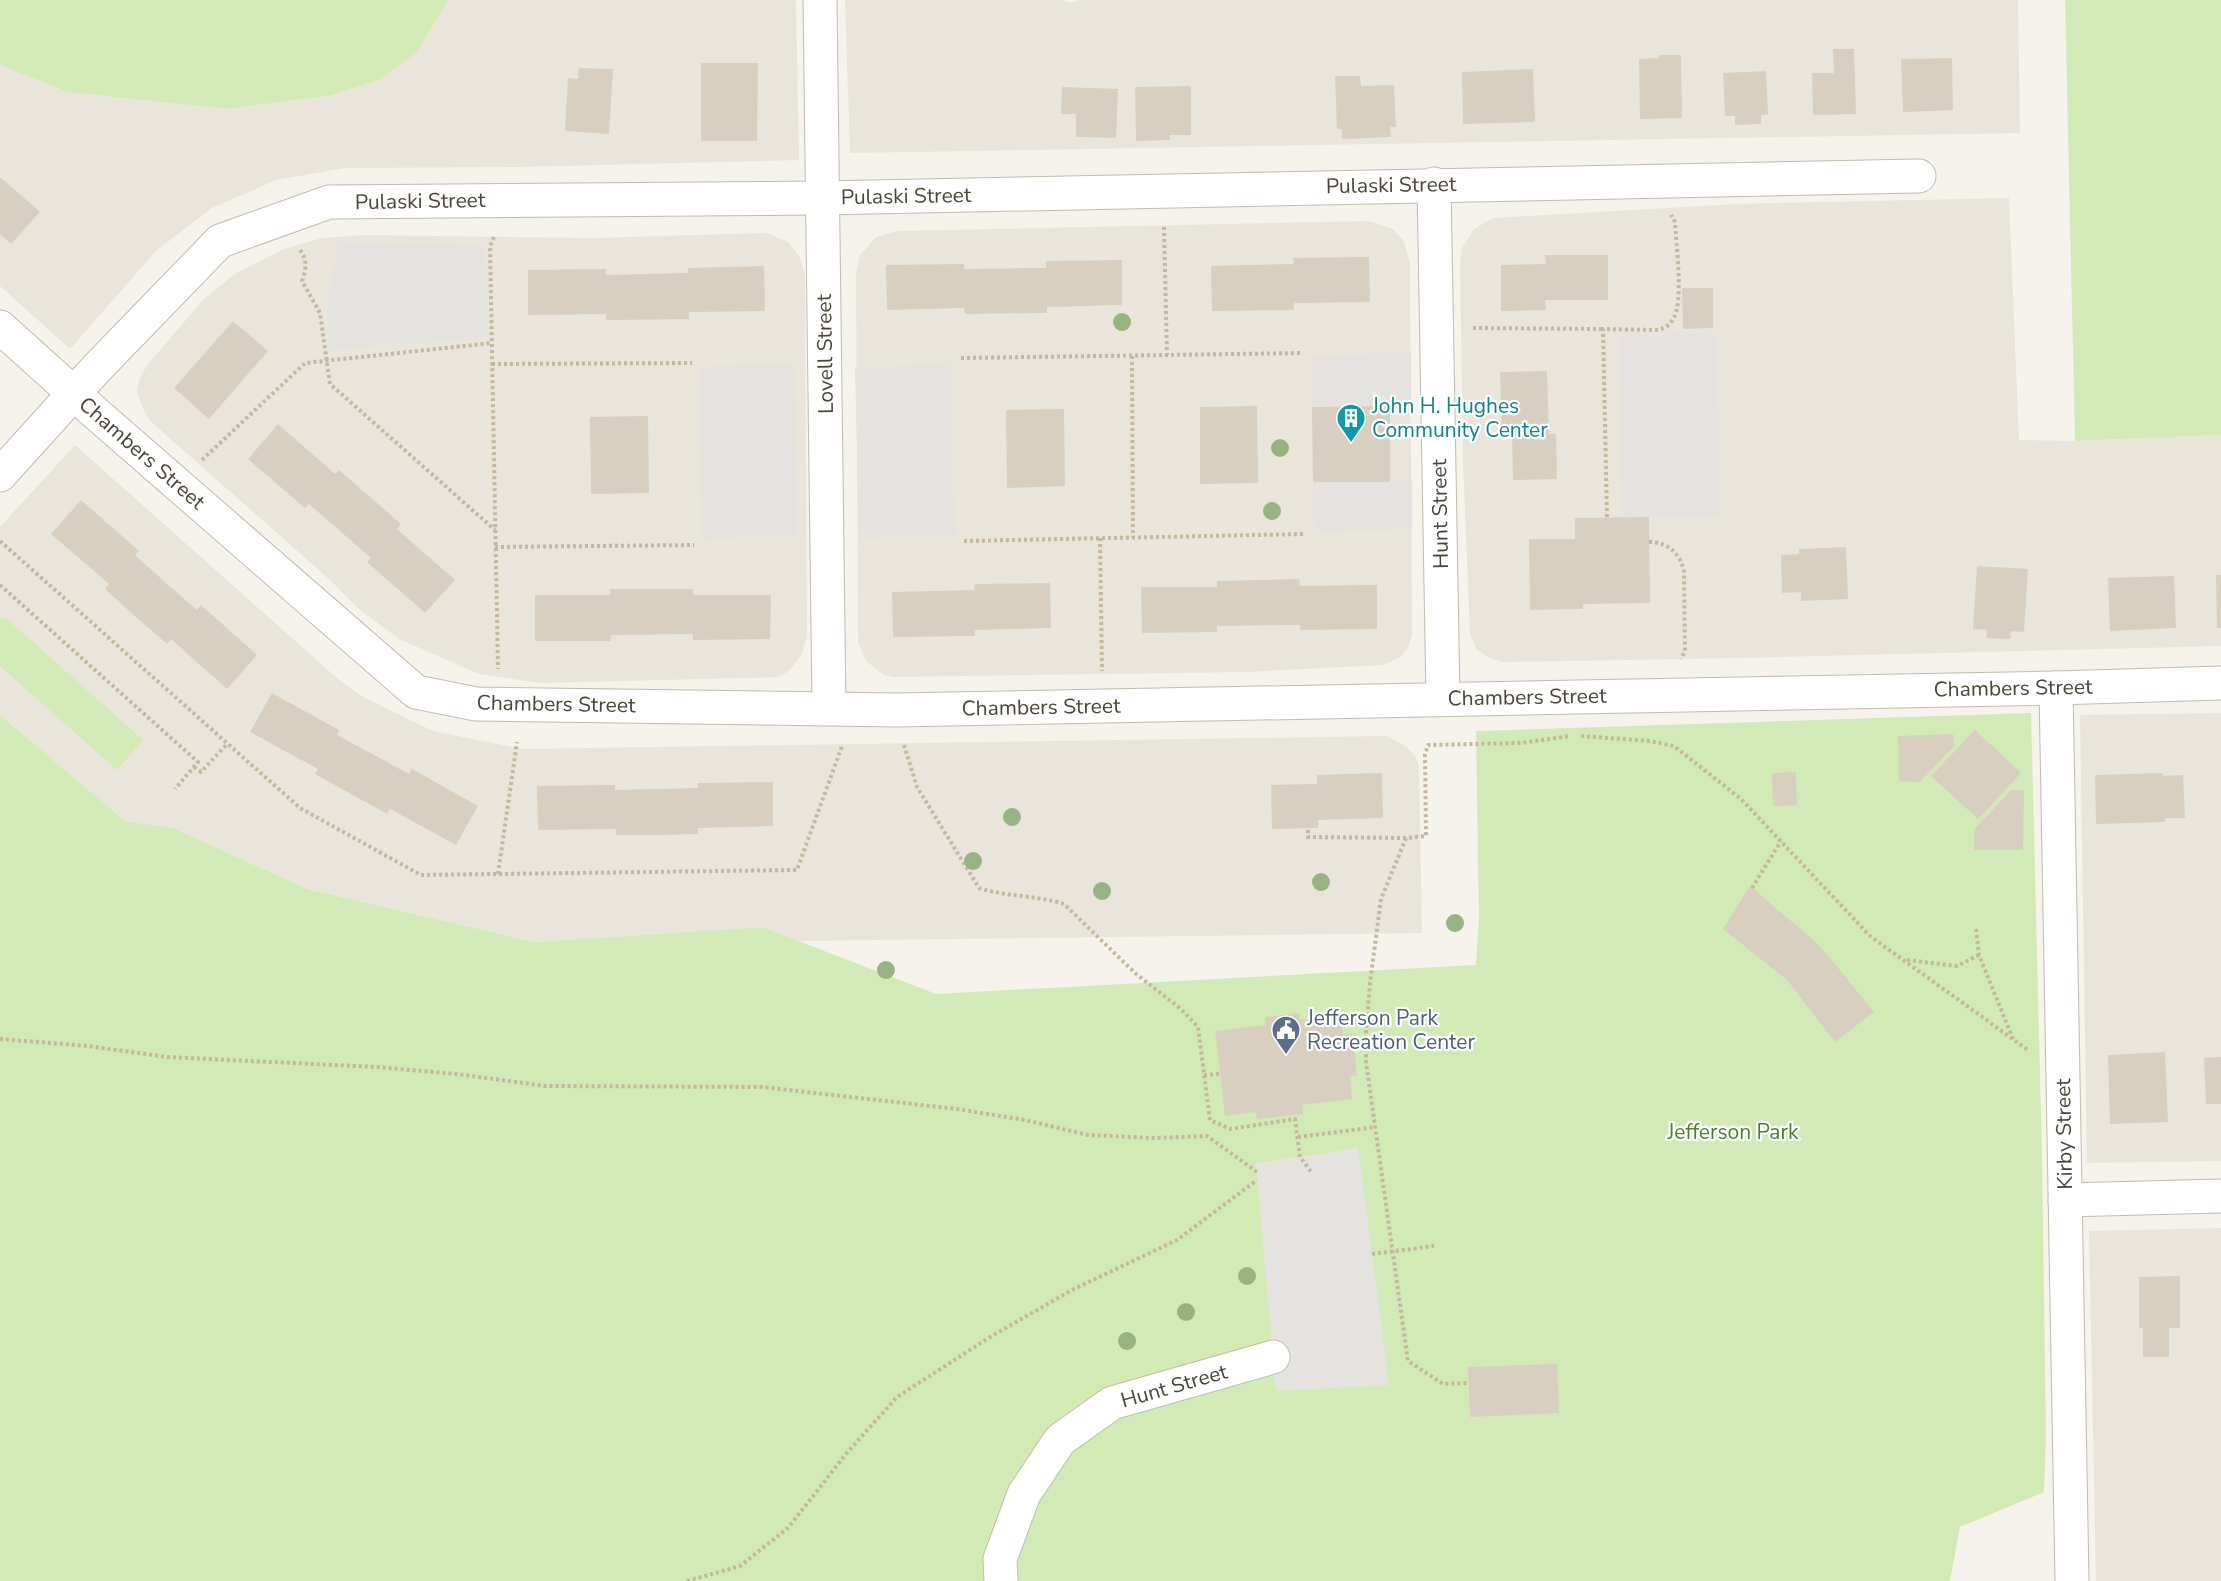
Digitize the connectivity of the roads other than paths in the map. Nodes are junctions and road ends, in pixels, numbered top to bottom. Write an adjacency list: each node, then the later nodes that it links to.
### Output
1 (820, 0): 4 (street, Lovell Street)
2 (1919, 176): 3 (street, Pulaski Street)
3 (1434, 184): 4 (street, Pulaski Street); 10 (street, Hunt Street)
4 (823, 198): 6 (street, Pulaski Street); 11 (street, Lovell Street)
5 (0, 327): 6 (street, Chambers Street)
6 (74, 394): 7 (street, Pulaski Street); 11 (street, Chambers Street)
7 (0, 475)
8 (2221, 683): 9 (street, Chambers Street)
9 (2056, 688): 10 (street, Chambers Street); 13 (street, Kirby Street)
10 (1443, 699): 11 (street, Chambers Street)
11 (829, 708)
12 (2221, 1196): 13 (street)
13 (2065, 1200): 16 (street, Kirby Street)
14 (1274, 1357): 15 (street, Hunt Street)
15 (1001, 1581)
16 (2072, 1581)

